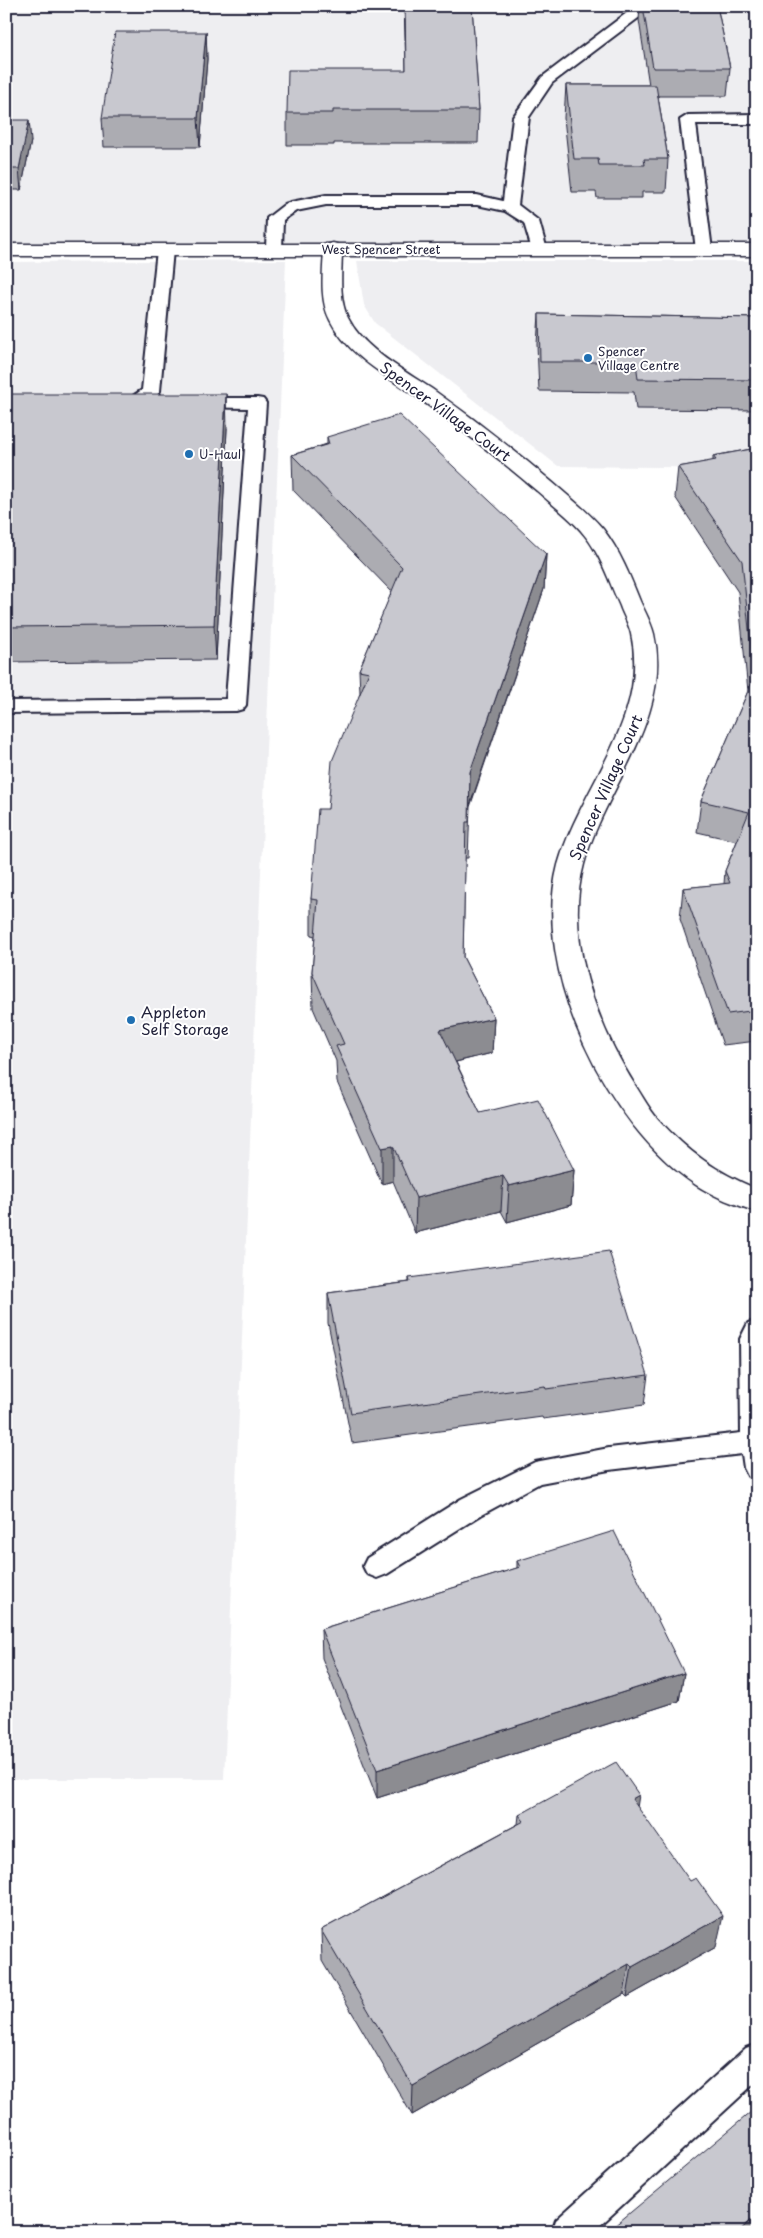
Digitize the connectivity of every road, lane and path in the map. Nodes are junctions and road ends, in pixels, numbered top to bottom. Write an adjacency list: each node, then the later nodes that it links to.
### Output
1 (672, 6): 3 (lane)
2 (757, 119): 9 (lane)
3 (510, 207): 4 (lane); 8 (lane)
4 (274, 249): 5 (street, West Spencer Street); 7 (street, West Spencer Street)
5 (333, 249): 8 (street, West Spencer Street); 14 (street, Spencer Village Court)
6 (6, 250): 7 (street, West Spencer Street)
7 (165, 250): 11 (lane)
8 (539, 250): 9 (street, West Spencer Street)
9 (704, 250): 10 (street, West Spencer Street)
10 (757, 250)
11 (134, 402): 12 (lane); 13 (lane)
12 (106, 404)
13 (6, 707)
14 (757, 1201)
15 (757, 1330): 16 (lane)
16 (755, 1455): 17 (lane)
17 (377, 1566)
18 (757, 2059): 19 (lane)
19 (568, 2232)

